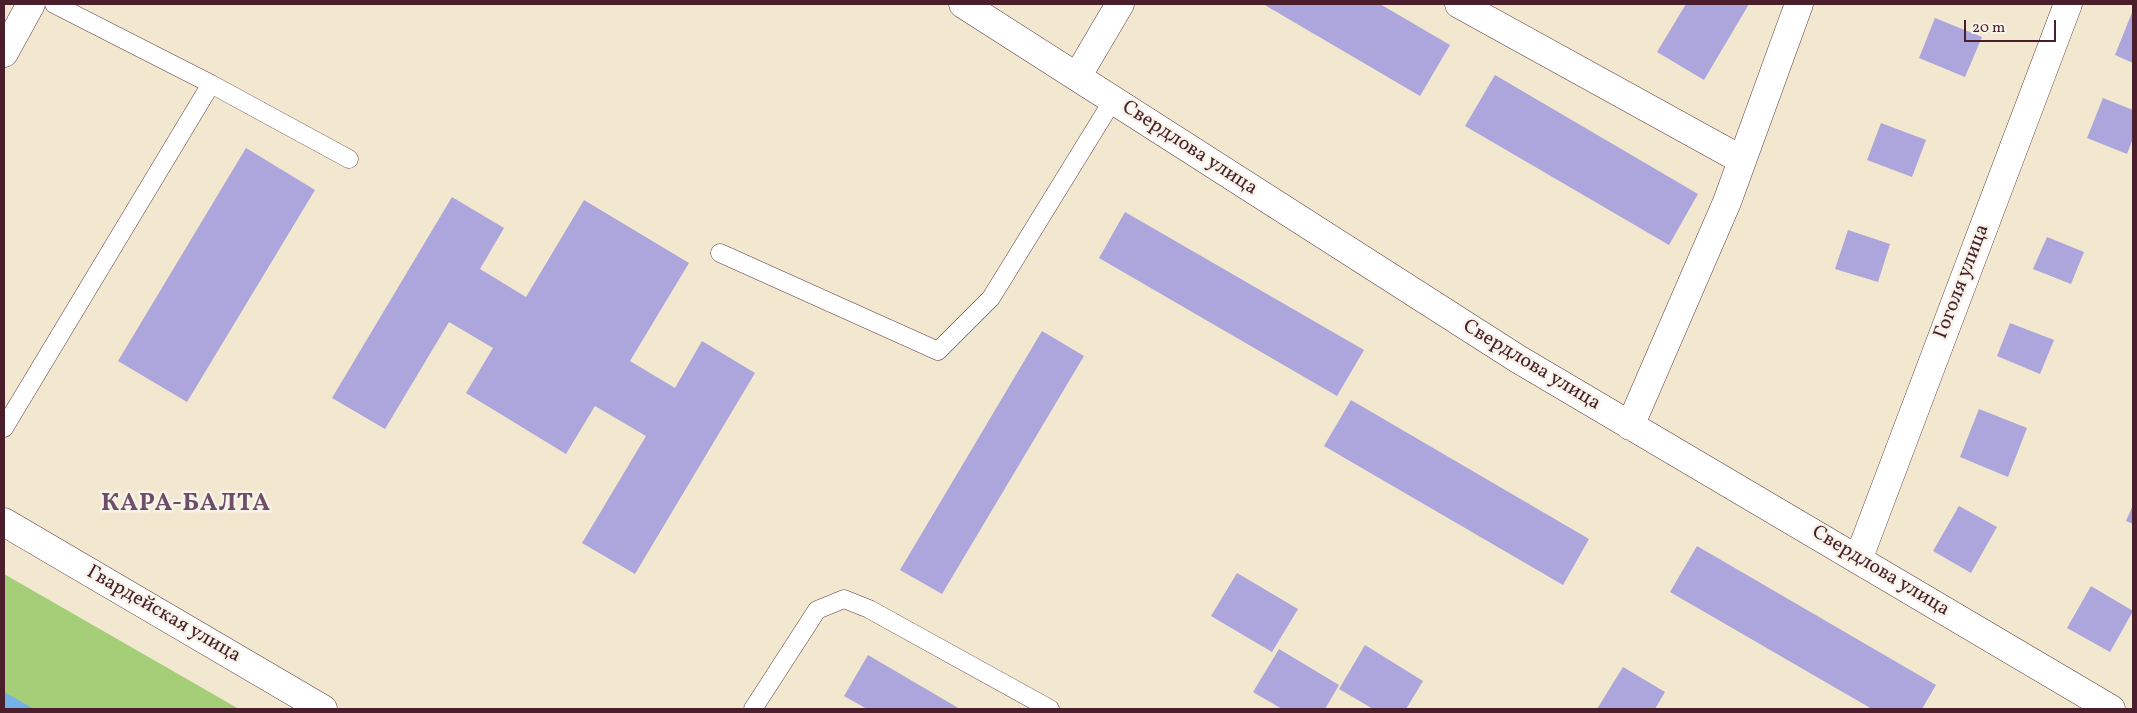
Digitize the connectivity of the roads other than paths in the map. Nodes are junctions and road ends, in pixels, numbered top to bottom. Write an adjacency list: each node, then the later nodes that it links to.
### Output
1 (31, 4): 8 (street)
2 (54, 4): 10 (lane)
3 (963, 4): 9 (street, Свердлова улица)
4 (1120, 4): 9 (street)
5 (1459, 4): 13 (street)
6 (1799, 4): 13 (street)
7 (2068, 4): 18 (street, Гоголя улица)
8 (4, 52)
9 (1077, 77): 11 (street, Свердлова улица)
10 (211, 84): 12 (lane); 16 (lane)
11 (1113, 100): 14 (lane); 15 (street, Свердлова улица)
12 (349, 159)
13 (1742, 160): 15 (street)
14 (720, 253)
15 (1630, 426): 18 (street, Свердлова улица)
16 (4, 428)
17 (4, 522): 19 (street, Гвардейская улица)
18 (1858, 560): 22 (street, Свердлова улица)
19 (323, 709)
20 (753, 709): 21 (lane)
21 (1050, 709)
22 (2111, 709)

